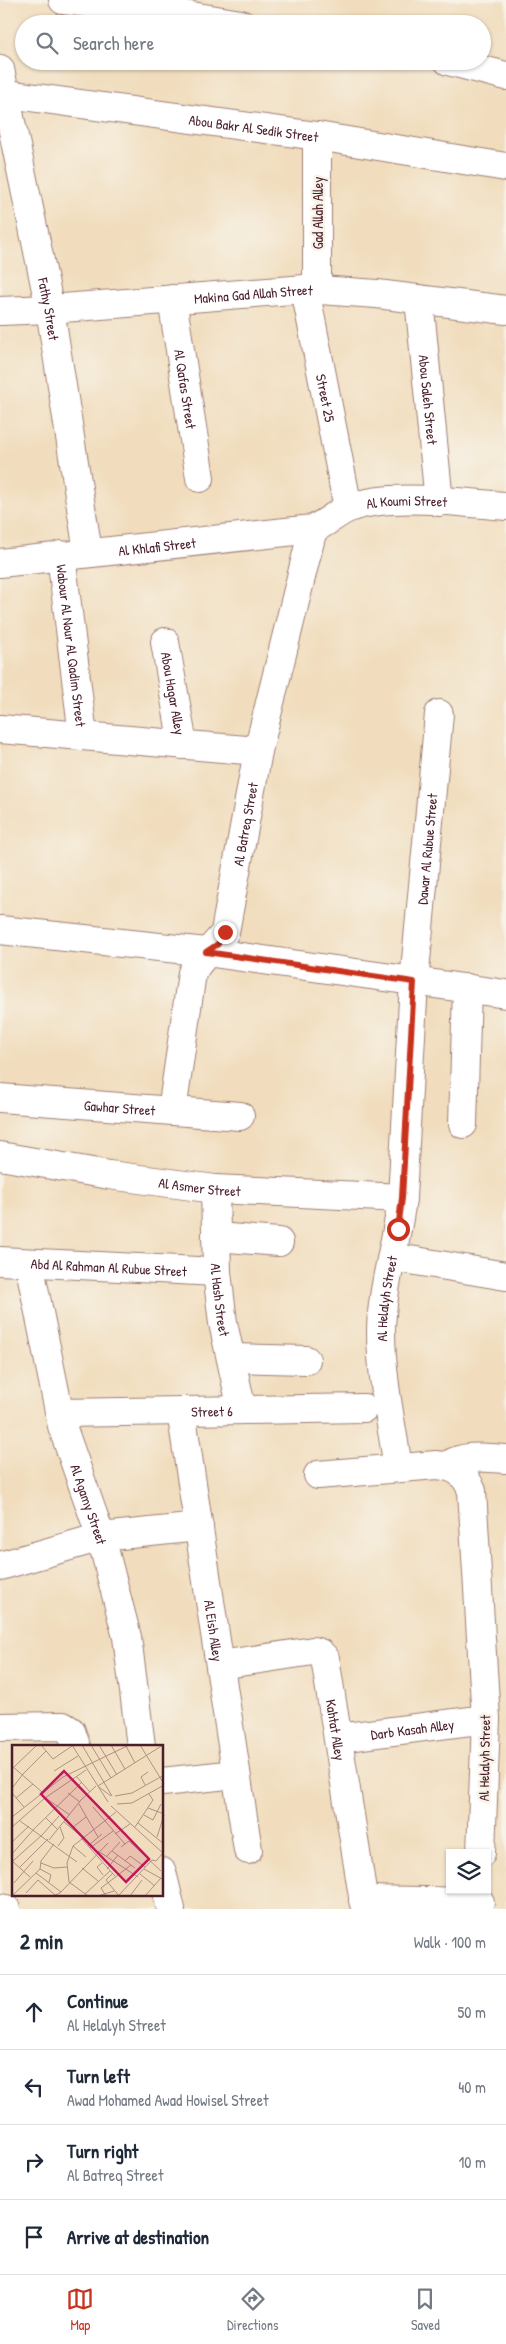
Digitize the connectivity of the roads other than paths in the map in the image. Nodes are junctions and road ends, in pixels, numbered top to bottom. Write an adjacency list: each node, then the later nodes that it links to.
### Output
1 (63, 0): 2 (street)
2 (185, 15)
3 (483, 70): 4 (street)
4 (506, 76)
5 (2, 85): 6 (street, Abou Bakr Al Sedik Street); 11 (street, Fathy Street)
6 (317, 136): 7 (street, Abou Bakr Al Sedik Street); 8 (street, Gad Allah Alley)
7 (506, 166)
8 (311, 289): 9 (street, Makina Gad Allah Street); 10 (street, Makina Gad Allah Street); 17 (street, Street 25)
9 (172, 299): 11 (street, Makina Gad Allah Street); 14 (street, Al Qafas Street)
10 (419, 299): 12 (street, Makina Gad Allah Street); 15 (street, Abou Saleh Street)
11 (50, 309): 13 (street, Makina Gad Allah Street); 19 (street, Fathy Street)
12 (506, 310)
13 (0, 311)
14 (200, 478)
15 (439, 502): 16 (street, Al Koumi Street); 17 (street, Al Koumi Street)
16 (506, 506)
17 (348, 508): 18 (street, Al Koumi Street)
18 (313, 529): 19 (street, Al Khlafi Street); 27 (street, Al Batreq Street)
19 (88, 552): 20 (street, Al Khlafi Street)
20 (61, 555): 21 (street, Al Khlafi Street); 25 (street, Wabour Al Nour Al Qadim Street)
21 (0, 563)
22 (165, 642): 26 (street, Abou Hagar Alley)
23 (439, 714): 30 (street, Dawar Al Rubue Street)
24 (0, 729): 25 (street, Wabour Al Nour Al Qadim Street)
25 (82, 736): 26 (street, Wabour Al Nour Al Qadim Street)
26 (183, 744): 27 (street, Wabour Al Nour Al Qadim Street)
27 (258, 751): 29 (street, Al Batreq Street)
28 (0, 930): 29 (street)
29 (206, 952): 30 (street); 34 (street, Al Batreq Street)
30 (414, 982): 31 (street); 39 (street, Al Helalyh Street)
31 (466, 988): 32 (street); 36 (street)
32 (506, 994)
33 (0, 1098): 34 (street, Gawhar Street)
34 (172, 1111): 35 (street, Gawhar Street)
35 (240, 1116)
36 (463, 1124)
37 (0, 1156): 38 (street, Al Asmer Street)
38 (215, 1189): 39 (street, Al Asmer Street); 40 (street, Al Hash Street)
39 (402, 1198): 42 (street, Al Helalyh Street)
40 (216, 1237): 41 (street); 45 (street, Al Hash Street)
41 (279, 1242)
42 (392, 1257): 46 (street); 55 (street, Al Helalyh Street)
43 (0, 1261): 44 (street, Abd Al Rahman Al Rubue Street)
44 (29, 1263): 45 (street, Abd Al Rahman Al Rubue Street); 52 (street, Al Agamy Street)
45 (217, 1272): 47 (street, Al Hash Street)
46 (506, 1276)
47 (231, 1358): 48 (street); 50 (street, Al Hash Street)
48 (306, 1360)
49 (364, 1408): 50 (street, Street 6)
50 (242, 1410): 51 (street, Street 6)
51 (181, 1412): 52 (street, Street 6); 57 (street, Al Eish Alley)
52 (60, 1413): 58 (street, Al Agamy Street)
53 (506, 1459): 54 (street)
54 (448, 1466): 55 (street); 60 (street, Al Helalyh Street)
55 (398, 1467): 56 (street)
56 (318, 1475)
57 (199, 1527): 58 (street); 61 (street, Al Eish Alley)
58 (101, 1537): 59 (street); 66 (street, Al Agamy Street)
59 (0, 1566)
60 (494, 1664): 62 (street, Al Helalyh Street)
61 (220, 1665): 64 (street, Kahtat Alley); 67 (street, Al Eish Alley)
62 (486, 1719): 64 (street, Darb Kasah Alley); 69 (street, Al Helalyh Street)
63 (0, 1727): 65 (street)
64 (338, 1738): 73 (street, Kahtat Alley)
65 (76, 1745)
66 (141, 1745)
67 (236, 1774): 68 (street); 70 (street, Al Eish Alley)
68 (164, 1782)
69 (481, 1849)
70 (248, 1850)
71 (164, 1880): 76 (street)
72 (480, 1900): 73 (street)
73 (364, 1904)
74 (0, 1908): 75 (street)
75 (6, 1909)
76 (171, 1909)

